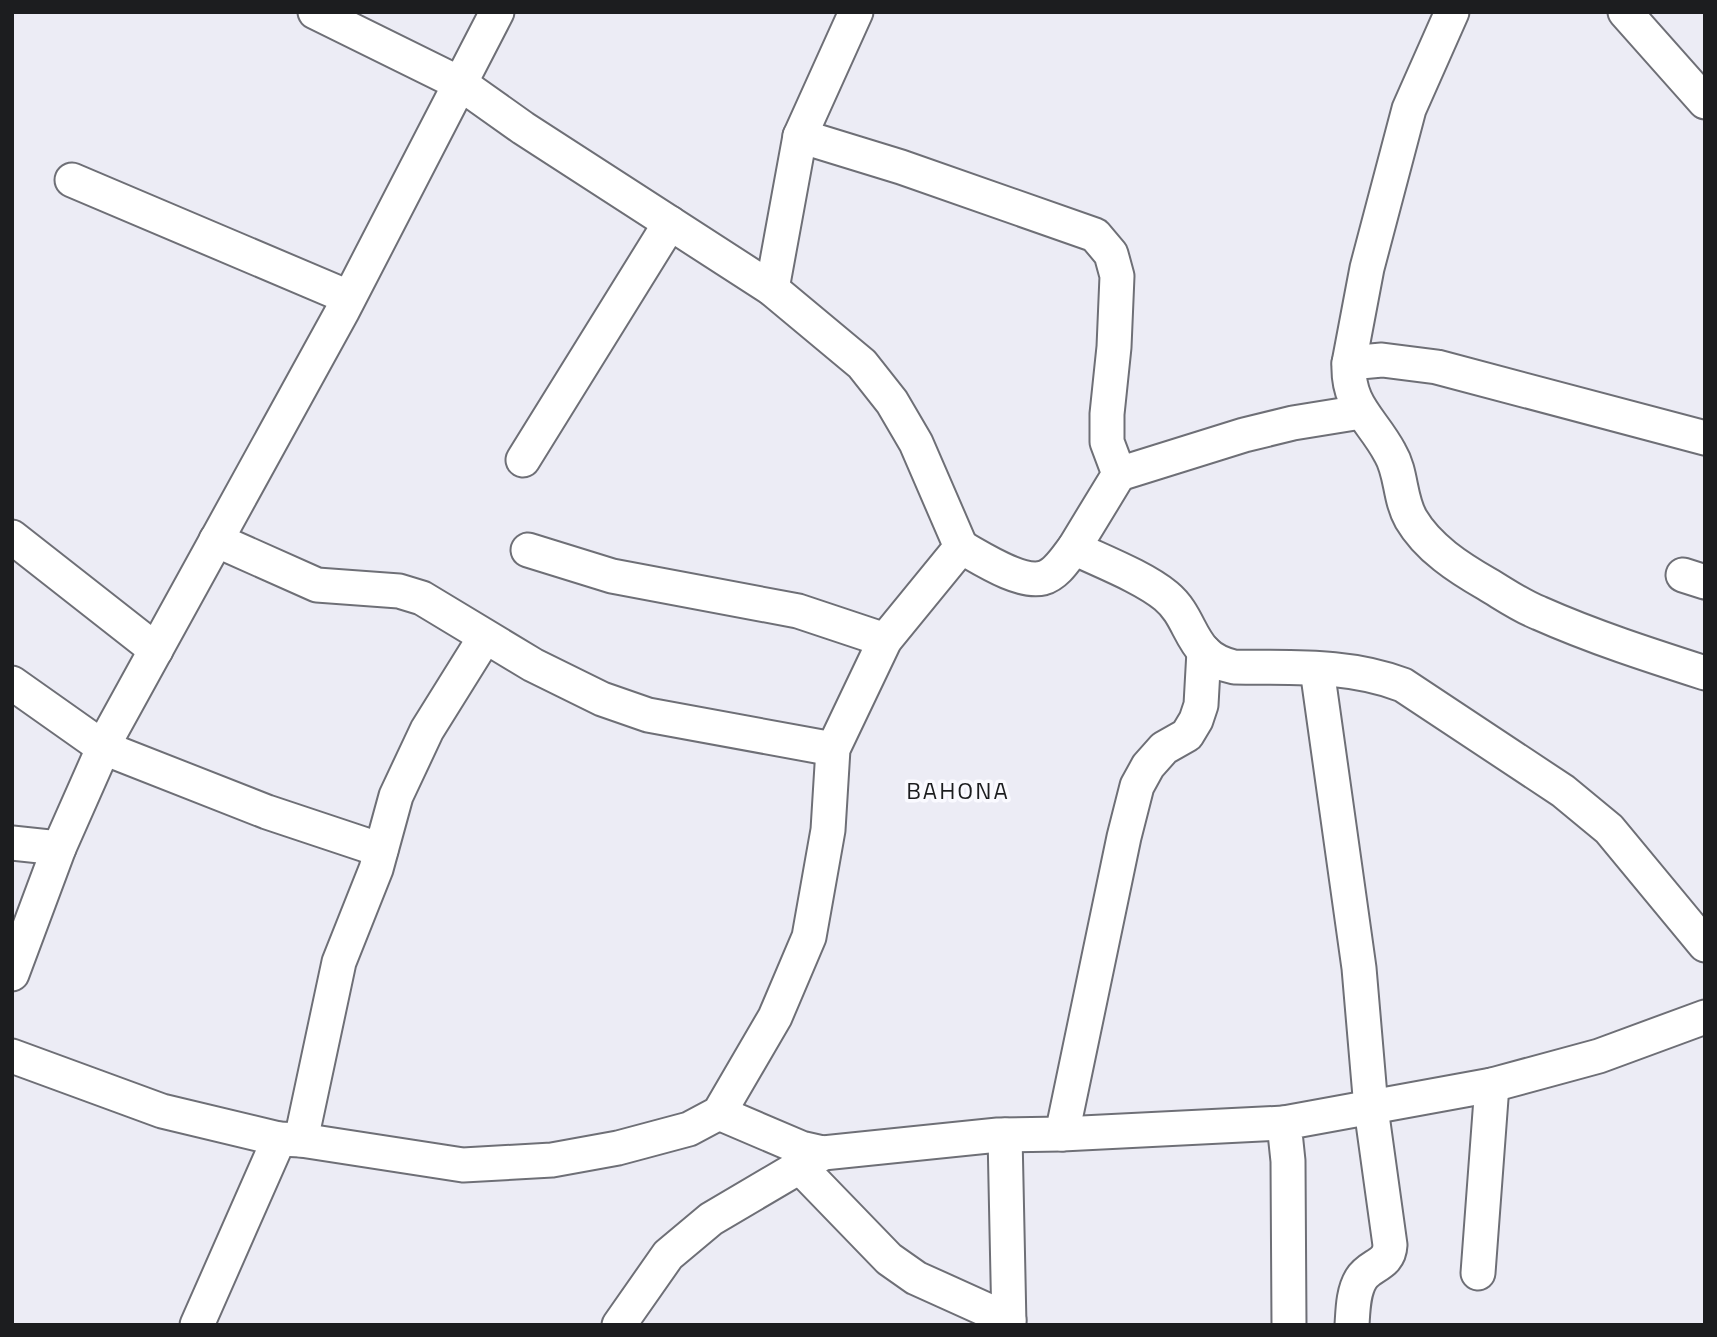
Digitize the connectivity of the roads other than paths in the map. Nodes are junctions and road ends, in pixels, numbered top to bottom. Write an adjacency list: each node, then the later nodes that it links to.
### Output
1 (314, 12): 6 (street)
2 (497, 12): 6 (street)
3 (856, 12): 8 (street)
4 (1452, 12): 13 (street)
5 (1625, 12): 7 (street)
6 (461, 84): 10 (street); 12 (street)
7 (1705, 102)
8 (800, 136): 11 (street); 17 (street)
9 (72, 180): 12 (street)
10 (670, 223): 11 (street); 16 (street)
11 (772, 289): 20 (street)
12 (348, 297): 19 (street)
13 (1349, 363): 14 (street); 15 (street)
14 (1361, 412): 17 (street); 28 (street)
15 (1705, 438)
16 (523, 460)
17 (1119, 474): 21 (street)
18 (12, 537): 25 (street)
19 (216, 540): 23 (street); 25 (street)
20 (961, 547): 21 (street); 24 (street)
21 (1074, 548): 26 (street)
22 (528, 550): 24 (street)
23 (485, 637): 31 (street); 34 (street)
24 (885, 640): 31 (street)
25 (156, 650): 30 (street)
26 (1203, 651): 27 (street); 43 (street)
27 (1317, 669): 35 (street); 40 (street)
28 (1705, 673)
29 (12, 683): 30 (street)
30 (104, 748): 33 (street); 34 (street)
31 (834, 749): 41 (street)
32 (12, 843): 33 (street)
33 (59, 848): 36 (street)
34 (381, 850): 45 (street)
35 (1705, 945)
36 (12, 974)
37 (1705, 1017): 39 (street)
38 (12, 1056): 45 (street)
39 (1492, 1085): 40 (street); 47 (street)
40 (1371, 1108): 42 (street); 52 (street)
41 (719, 1113): 45 (street); 46 (street)
42 (1284, 1123): 43 (street); 49 (street)
43 (1062, 1134): 44 (street)
44 (1006, 1135): 46 (street); 48 (street)
45 (290, 1140): 50 (street)
46 (811, 1159): 48 (street); 51 (street)
47 (1478, 1273)
48 (1009, 1322)
49 (1296, 1324)
50 (197, 1325)
51 (619, 1325)
52 (1352, 1325)

